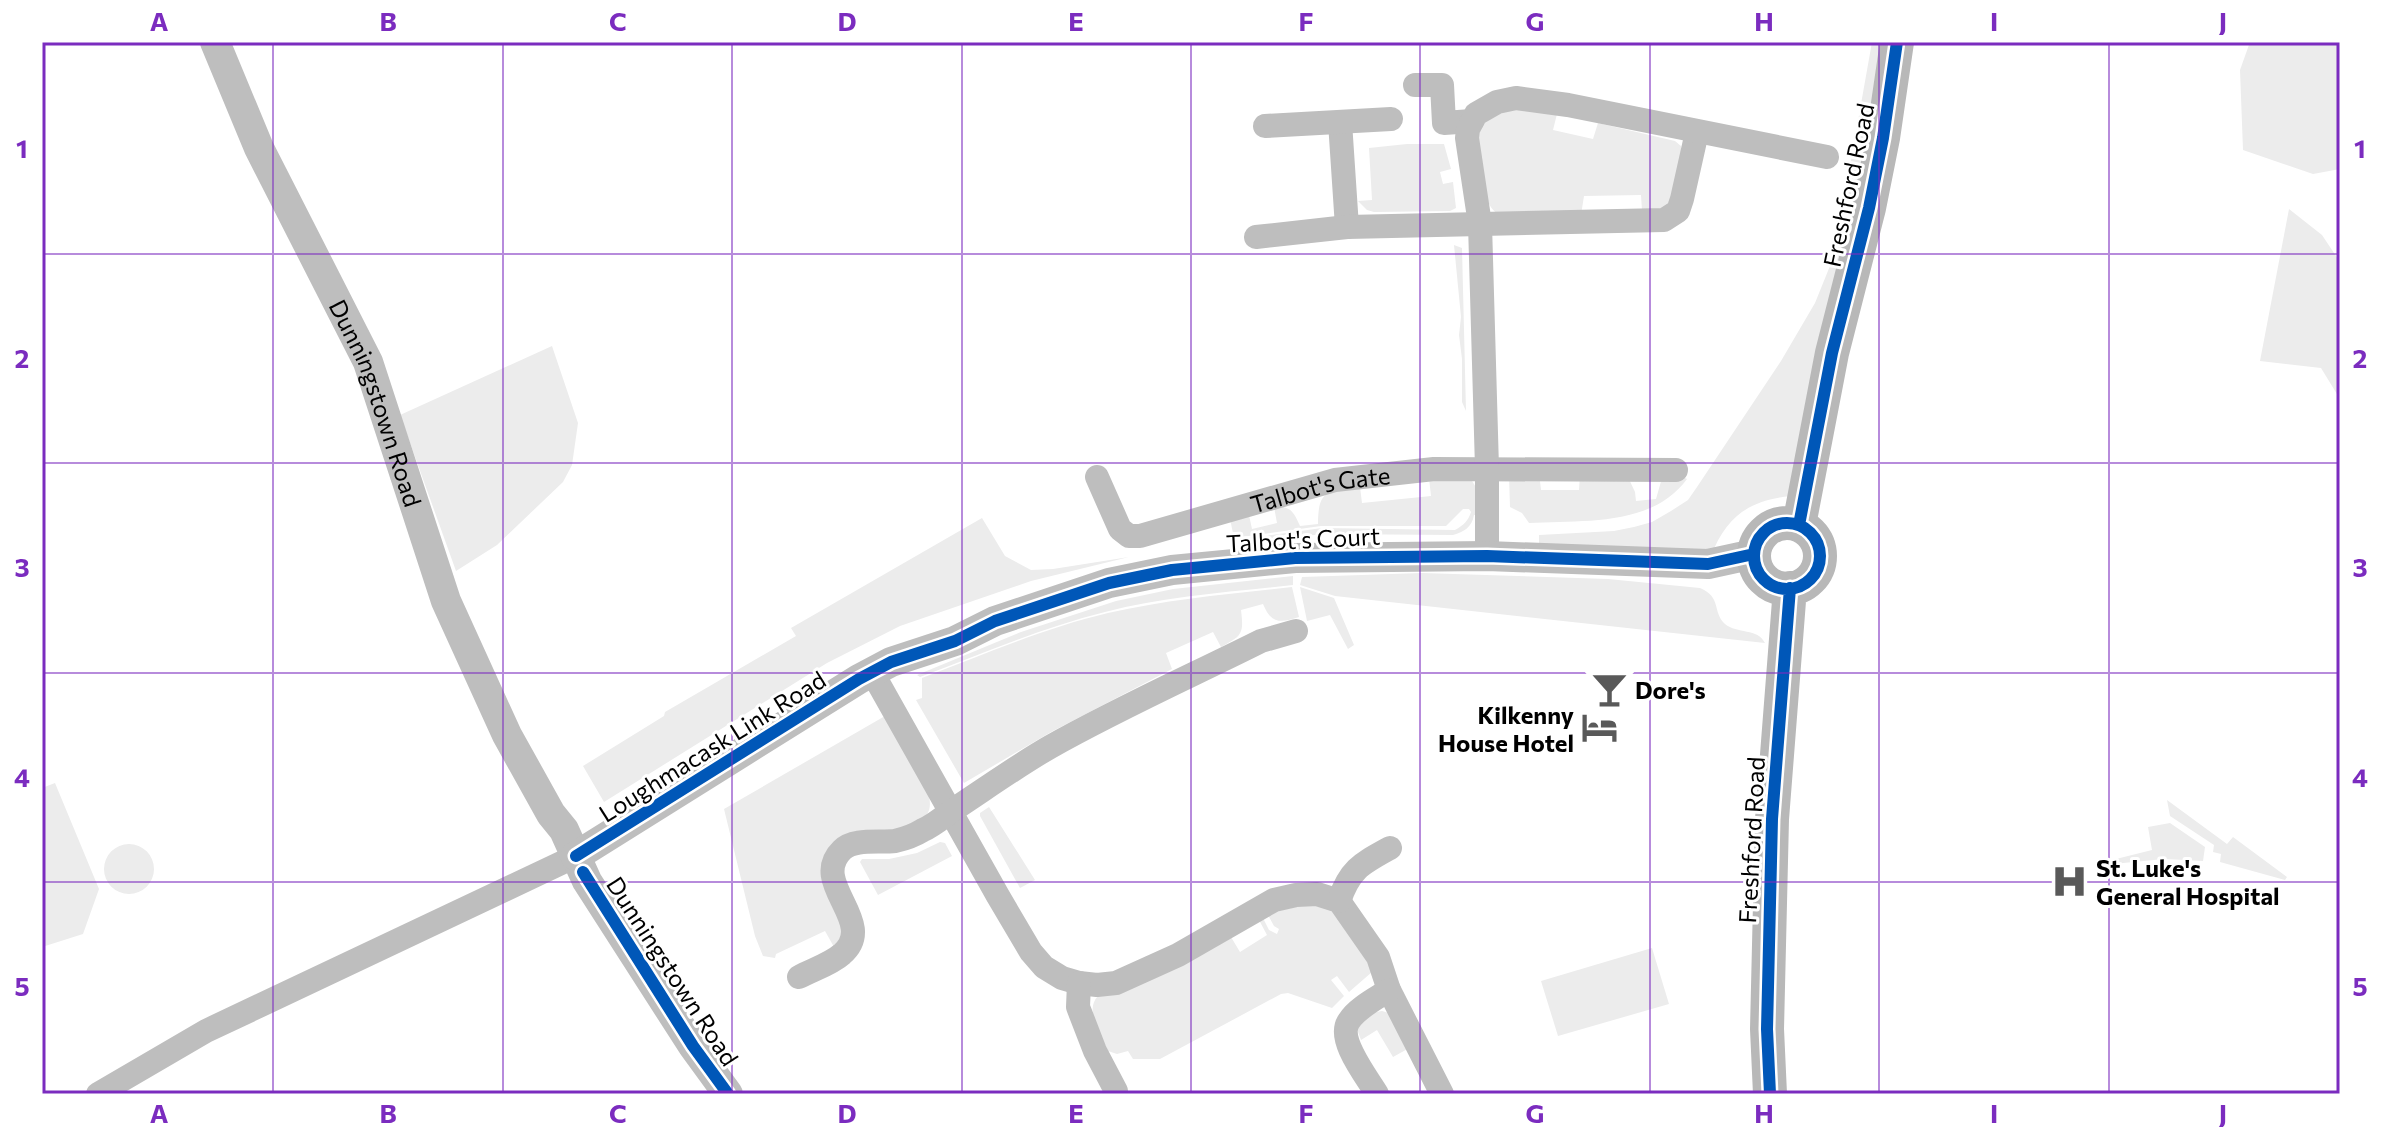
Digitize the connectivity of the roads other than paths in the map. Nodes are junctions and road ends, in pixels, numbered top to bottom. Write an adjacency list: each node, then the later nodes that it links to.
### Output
1 (215, 42): 24 (street, Dunningstown Road)
2 (1897, 42): 16 (main road, Freshford Road)
3 (1415, 85): 5 (street)
4 (1391, 119): 6 (street)
5 (1472, 121): 8 (street); 10 (street)
6 (1340, 122): 7 (street); 11 (street)
7 (1265, 126)
8 (1697, 132): 9 (street); 10 (street)
9 (1827, 157)
10 (1480, 224): 11 (street); 13 (street)
11 (1347, 227): 12 (street)
12 (1256, 237)
13 (1487, 468): 14 (street, Talbot's Gate); 15 (street, Talbot's Gate); 18 (street)
14 (1676, 470)
15 (1097, 477)
16 (1799, 525): 17 (main road); 19 (main road)
17 (1754, 554): 18 (street, Talbot's Court); 19 (main road)
18 (1487, 556): 21 (street, Talbot's Court)
19 (1790, 588): 34 (main road, Freshford Road)
20 (1296, 631): 22 (street)
21 (872, 672): 22 (street); 24 (street, Loughmacask Link Road)
22 (949, 813): 26 (street); 27 (street)
23 (1390, 848): 25 (street)
24 (576, 856): 30 (street); 31 (street, Dunningstown Road)
25 (1339, 901): 27 (street); 28 (street)
26 (799, 977)
27 (1079, 983): 29 (street)
28 (1389, 990): 32 (street); 33 (street)
29 (1116, 1078)
30 (98, 1094)
31 (728, 1094)
32 (1377, 1094)
33 (1442, 1094)
34 (1770, 1094)

